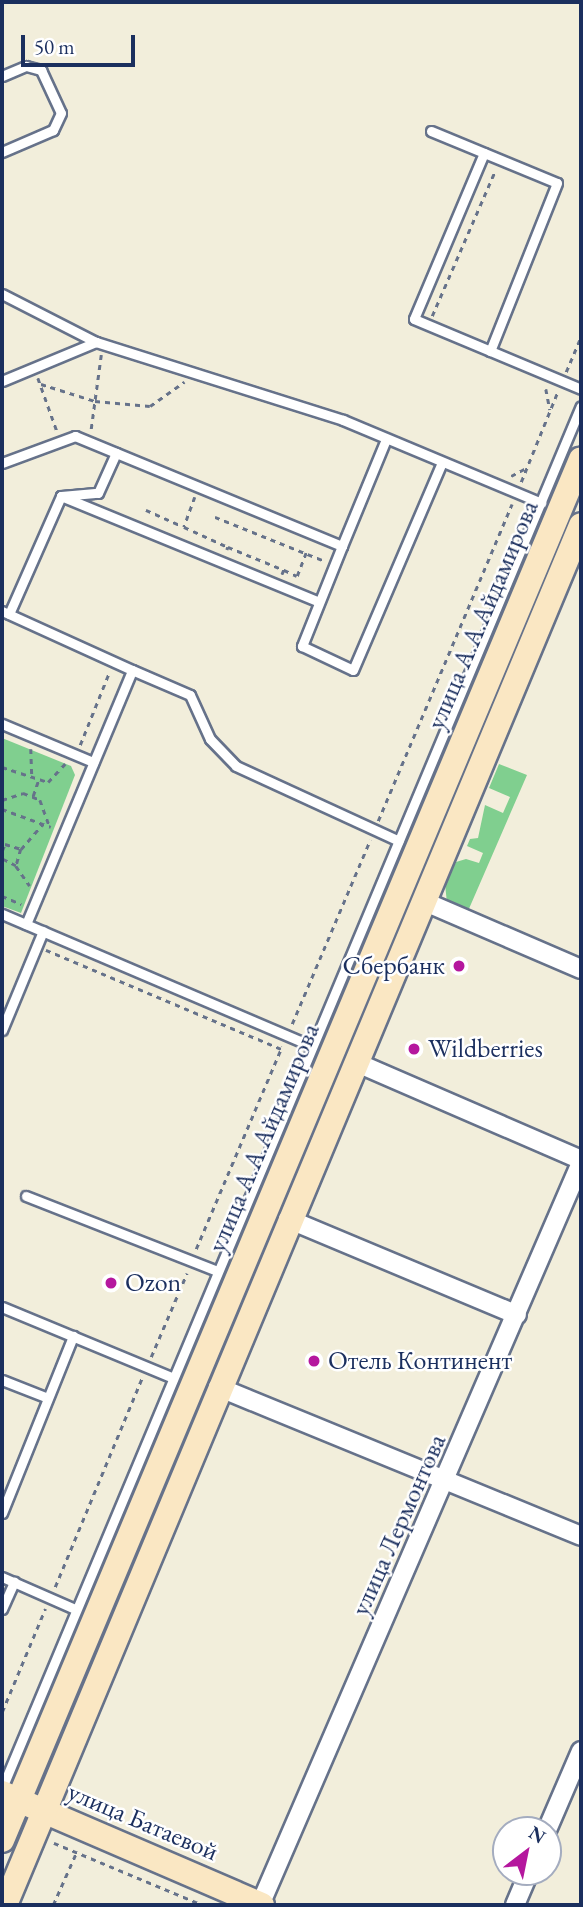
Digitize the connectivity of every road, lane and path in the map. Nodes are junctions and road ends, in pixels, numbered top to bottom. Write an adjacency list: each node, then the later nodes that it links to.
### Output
1 (2, 76): 3 (lane)
2 (431, 131): 4 (lane)
3 (2, 152)
4 (484, 153): 5 (lane); 7 (lane)
5 (500, 160): 7 (path); 10 (lane)
6 (2, 294): 9 (lane)
7 (427, 325): 10 (lane)
8 (581, 336): 14 (path)
9 (99, 343): 11 (lane); 13 (lane); 18 (path)
10 (490, 351): 12 (lane)
11 (34, 368): 15 (lane); 16 (path)
12 (541, 372): 14 (lane); 20 (path)
13 (204, 376): 18 (path); 21 (lane)
14 (562, 381): 17 (lane); 20 (path)
15 (2, 382)
16 (41, 384): 18 (path); 22 (path)
17 (581, 389)
18 (95, 401): 23 (path)
19 (581, 406): 31 (lane)
20 (550, 411): 29 (path)
21 (386, 439): 26 (lane); 36 (lane)
22 (61, 441): 23 (lane); 27 (lane)
23 (90, 442): 24 (lane)
24 (116, 453): 28 (lane); 30 (lane)
25 (581, 459): 110 (main road, улица А.А.Айдамирова)
26 (442, 462): 29 (lane); 43 (lane)
27 (2, 463)
28 (199, 487): 36 (lane); 37 (path)
29 (517, 493): 31 (lane); 63 (path)
30 (61, 496): 39 (lane); 44 (lane)
31 (541, 503): 65 (lane)
32 (146, 510): 34 (path)
33 (215, 517): 38 (path)
34 (179, 525)
35 (581, 525): 73 (main road, улица А.А.Айдамирова)
36 (342, 546): 40 (lane)
37 (228, 547): 39 (path); 41 (path)
38 (306, 553): 40 (path); 41 (path)
39 (222, 562): 42 (lane)
40 (334, 565): 43 (lane)
41 (284, 570): 42 (path)
42 (278, 585): 43 (lane)
43 (320, 602)
44 (5, 612): 45 (lane)
45 (113, 662): 46 (lane); 52 (path)
46 (132, 670): 53 (lane); 63 (lane)
47 (2, 724): 52 (lane)
48 (21, 742): 49 (path)
49 (30, 746): 50 (path); 55 (path)
50 (43, 751)
51 (56, 756): 52 (path)
52 (72, 760): 53 (lane); 56 (path)
53 (93, 762): 76 (lane)
54 (2, 767): 55 (path)
55 (32, 776): 56 (path)
56 (39, 779): 57 (path)
57 (32, 797): 58 (path); 61 (path)
58 (2, 800)
59 (2, 808): 60 (path)
60 (43, 824): 61 (path); 67 (path)
61 (50, 827): 62 (path)
62 (57, 830)
63 (375, 830): 65 (lane); 81 (path)
64 (2, 840): 66 (path)
65 (398, 841): 82 (lane)
66 (5, 844): 67 (path); 68 (path)
67 (21, 849): 70 (path)
68 (2, 851)
69 (2, 859): 70 (path)
70 (16, 866): 71 (path)
71 (38, 877)
72 (3, 895): 74 (path)
73 (423, 901): 79 (street); 84 (main road, улица А.А.Айдамирова)
74 (26, 906)
75 (2, 914): 76 (lane)
76 (26, 924): 77 (lane)
77 (43, 931): 78 (lane); 81 (lane)
78 (37, 946): 80 (lane); 83 (path)
79 (581, 969)
80 (2, 1030)
81 (287, 1034): 82 (lane); 83 (path)
82 (312, 1046): 90 (lane)
83 (281, 1049): 88 (path)
84 (355, 1062): 85 (street); 87 (main road, улица А.А.Айдамирова)
85 (581, 1162): 92 (street, улица Лермонтова)
86 (26, 1196): 90 (lane)
87 (288, 1219): 92 (street); 98 (main road, улица А.А.Айдамирова)
88 (195, 1252)
89 (189, 1269): 94 (path)
90 (217, 1271): 96 (lane)
91 (2, 1307): 93 (lane)
92 (517, 1315): 100 (street, улица Лермонтова)
93 (73, 1336): 96 (lane); 99 (lane)
94 (150, 1360)
95 (144, 1373): 105 (path)
96 (172, 1377): 107 (lane)
97 (2, 1380): 99 (lane)
98 (218, 1387): 100 (street); 111 (main road, улица А.А.Айдамирова)
99 (48, 1398): 101 (lane)
100 (447, 1481): 102 (street); 120 (street, улица Лермонтова)
101 (2, 1513)
102 (581, 1536)
103 (2, 1577): 104 (lane)
104 (14, 1582): 105 (lane); 106 (lane)
105 (50, 1598): 107 (lane); 108 (path)
106 (2, 1609)
107 (75, 1609): 110 (lane)
108 (2, 1712)
109 (581, 1751): 112 (street)
110 (7, 1794): 111 (main road, улица Батаевой); 113 (main road, улица А.А.Айдамирова)
111 (43, 1812): 117 (main road, улица А.А.Айдамирова); 120 (main road, улица Батаевой)
112 (553, 1816)
113 (2, 1840)
114 (54, 1843): 115 (path)
115 (77, 1850): 118 (path); 119 (path)
116 (523, 1886): 121 (street)
117 (5, 1905)
118 (53, 1905)
119 (203, 1905)
120 (261, 1905)
121 (515, 1905)

